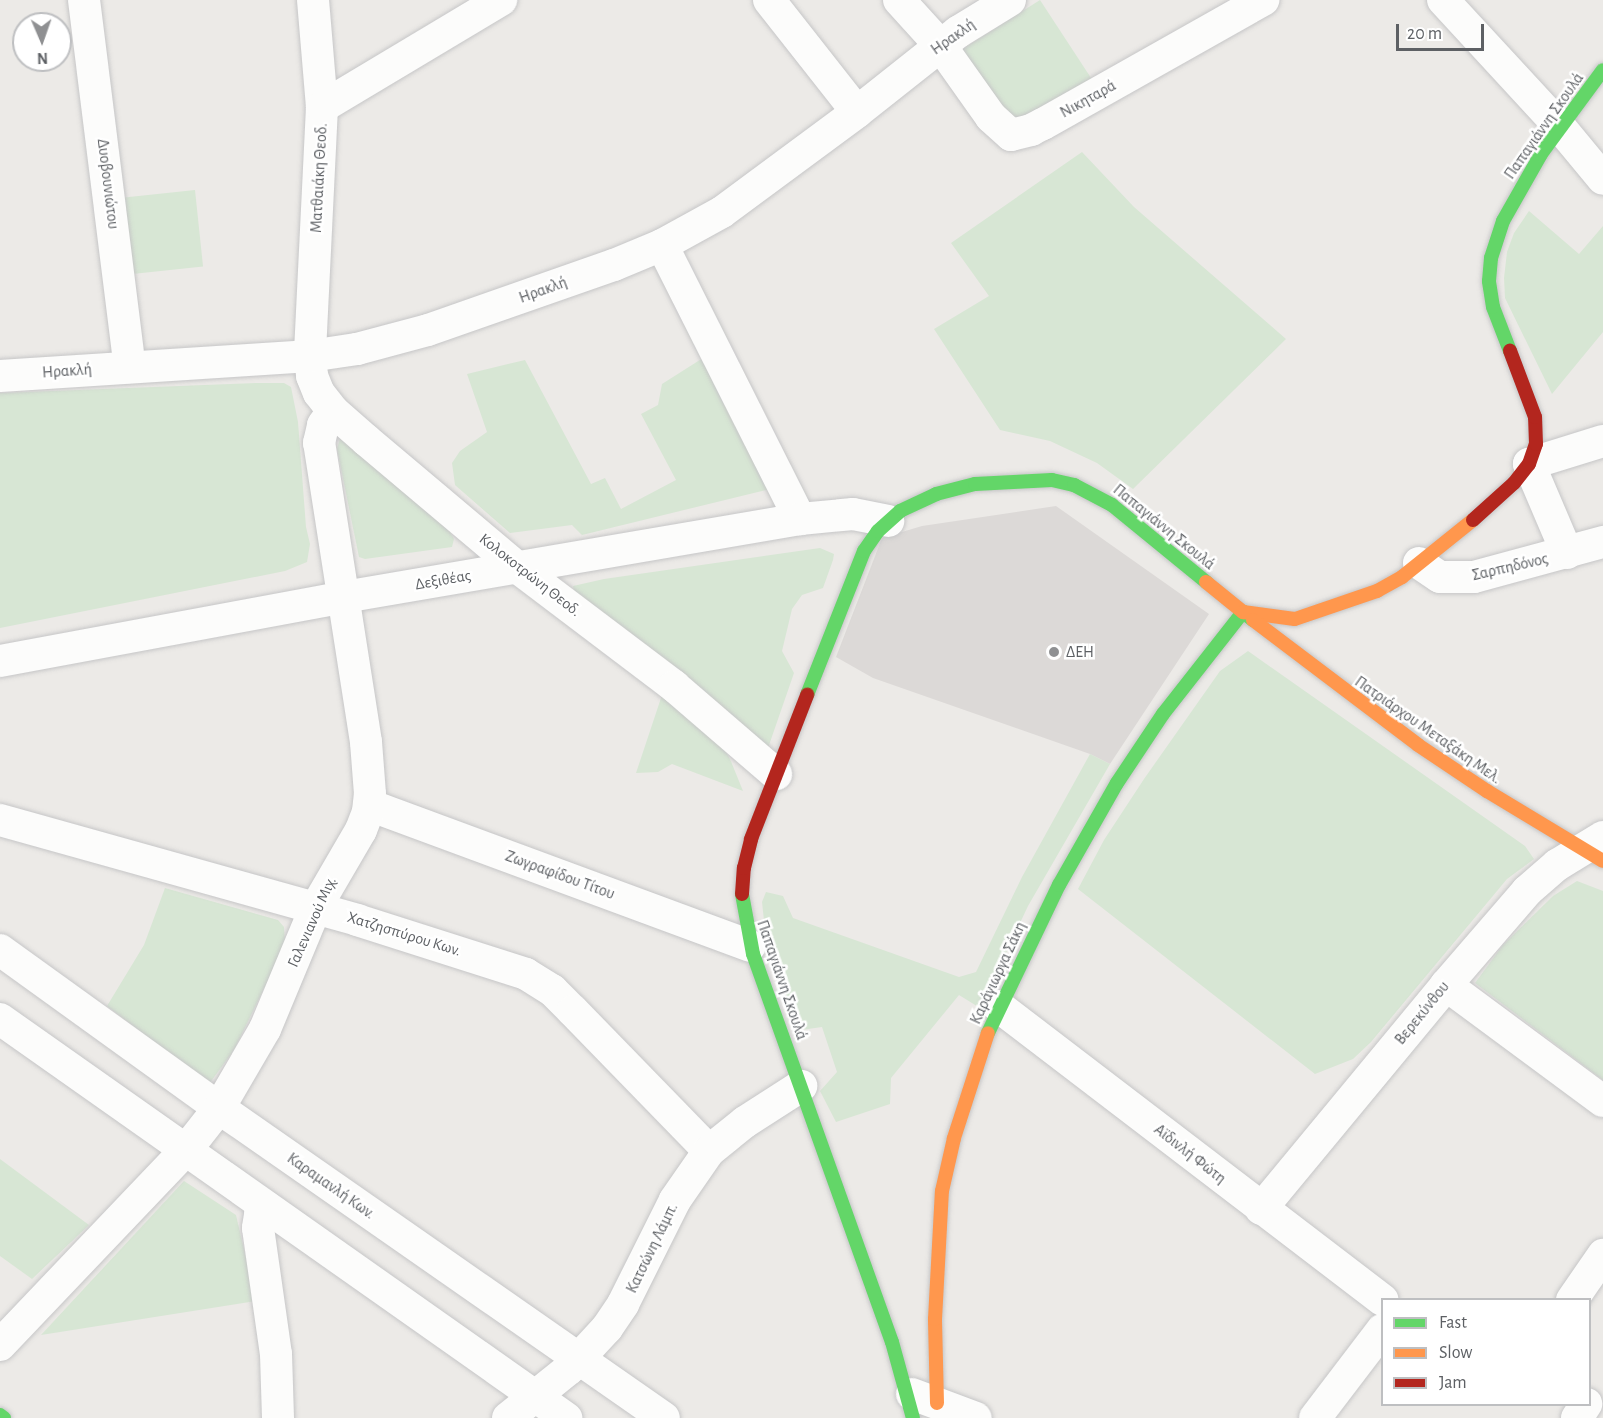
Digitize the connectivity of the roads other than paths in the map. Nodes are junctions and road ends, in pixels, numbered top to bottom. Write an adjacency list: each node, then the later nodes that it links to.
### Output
1 (84, 0): 17 (street, Δυοβουνιώτου)
2 (313, 0): 11 (street, Ματθαιάκη Θεοδ.)
3 (501, 0): 11 (street)
4 (769, 0): 12 (street)
5 (899, 0): 9 (street, Νικηταρά)
6 (1010, 0): 9 (street, Ηρακλή)
7 (1263, 0): 9 (street, Νικηταρά)
8 (1443, 0): 13 (street)
9 (940, 45): 12 (street, Ηρακλή)
10 (1603, 70): 13 (street, Παπαγιάννη Σκουλά)
11 (322, 107): 16 (street, Ματθαιάκη Θεοδ.)
12 (857, 112): 15 (street, Ηρακλή)
13 (1560, 127): 14 (street); 21 (street, Παπαγιάννη Σκουλά)
14 (1603, 179)
15 (662, 245): 16 (street, Ηρακλή); 22 (street)
16 (310, 356): 17 (street, Ηρακλή); 19 (street, Κολοκοτρώνη Θεοδ.)
17 (130, 367): 18 (street, Ηρακλή)
18 (0, 376)
19 (333, 411): 27 (street, Κολοκοτρώνη Θεοδ.); 28 (street, Γαλενιανού Μιχ.)
20 (1603, 441): 21 (street)
21 (1529, 464): 25 (street); 26 (street, Παπαγιάννη Σκουλά)
22 (800, 519): 23 (street, Δεξιθέας); 27 (street, Δεξιθέας)
23 (888, 521): 29 (street, Παπαγιάννη Σκουλά); 31 (street, Παπαγιάννη Σκουλά)
24 (1603, 542): 25 (street, Σαρπηδόνος)
25 (1567, 553): 26 (street, Σαρπηδόνος)
26 (1419, 563): 29 (street, Παπαγιάννη Σκουλά)
27 (518, 568): 28 (street, Δεξιθέας); 31 (street, Κολοκοτρώνη Θεοδ.)
28 (344, 597): 30 (street, Δεξιθέας); 32 (street, Γαλενιανού Μιχ.)
29 (1243, 612): 34 (street, Πατριάρχου Μεταξάκη Μελ.); 39 (street, Καράγιωργα Σάκη)
30 (0, 662)
31 (776, 774): 36 (street, Παπαγιάννη Σκουλά)
32 (369, 805): 35 (street, Γαλενιανού Μιχ.); 36 (street, Ζωγραφίδου Τίτου)
33 (0, 820): 35 (street, Χατζησπύρου Κων.)
34 (1596, 849): 38 (street, Βερεκύνθου)
35 (315, 909): 43 (street, Γαλενιανού Μιχ.); 45 (street, Χατζησπύρου Κων.)
36 (750, 946): 41 (street, Παπαγιάννη Σκουλά)
37 (0, 950): 43 (street, Καραμανλή Κων.)
38 (1446, 985): 42 (street); 47 (street, Βερεκύνθου)
39 (998, 1006): 47 (street, Αϊδινλή Φώτη); 55 (street, Καράγιωργα Σάκη)
40 (0, 1019): 44 (street)
41 (801, 1086): 45 (street, Κατσώνη Λάμπ.); 55 (street, Παπαγιάννη Σκουλά)
42 (1603, 1101)
43 (219, 1108): 44 (street, Γαλενιανού Μιχ.); 53 (street, Καραμανλή Κων.)
44 (186, 1150): 46 (street); 52 (street, Γαλενιανού Μιχ.)
45 (709, 1151): 53 (street, Κατσώνη Λάμπ.)
46 (266, 1207): 54 (street); 58 (street)
47 (1261, 1209): 50 (street, Αϊδινλή Φώτη)
48 (1603, 1255): 49 (street)
49 (1573, 1298)
50 (1381, 1299)
51 (1381, 1333): 63 (street)
52 (0, 1346)
53 (580, 1358): 54 (street, Κατσώνη Λάμπ.); 61 (street, Καραμανλή Κων.)
54 (537, 1397): 59 (street, Κατσώνη Λάμπ.); 60 (street)
55 (919, 1404): 62 (street)
56 (0, 1415): 57 (street)
57 (4, 1418)
58 (278, 1418)
59 (508, 1418)
60 (566, 1418)
61 (664, 1418)
62 (976, 1418)
63 (1315, 1418)

